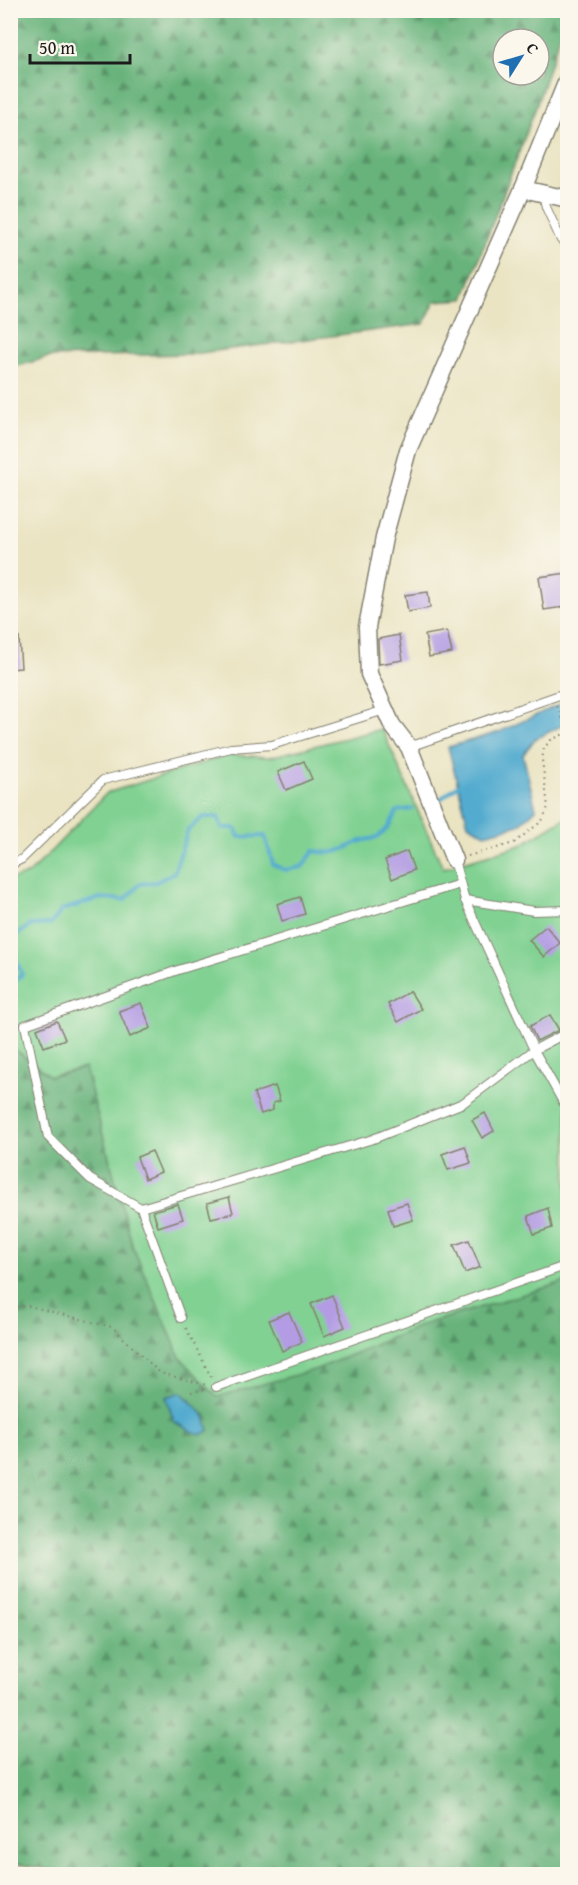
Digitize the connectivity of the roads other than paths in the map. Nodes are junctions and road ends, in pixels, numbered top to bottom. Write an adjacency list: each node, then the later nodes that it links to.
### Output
1 (567, 78): 2 (street)
2 (523, 189): 3 (street); 7 (street)
3 (543, 193): 4 (street); 5 (lane)
4 (567, 199)
5 (567, 240)
6 (567, 692): 8 (lane)
7 (385, 710): 8 (street); 10 (lane)
8 (409, 747): 9 (street)
9 (454, 860): 11 (lane)
10 (10, 865)
11 (460, 884): 12 (lane); 17 (lane)
12 (465, 900): 13 (lane); 15 (lane)
13 (567, 910)
14 (567, 1032): 15 (lane)
15 (534, 1050): 16 (lane); 17 (lane)
16 (567, 1112)
17 (141, 1208): 19 (lane)
18 (567, 1265): 20 (lane)
19 (181, 1318)
20 (216, 1387)

